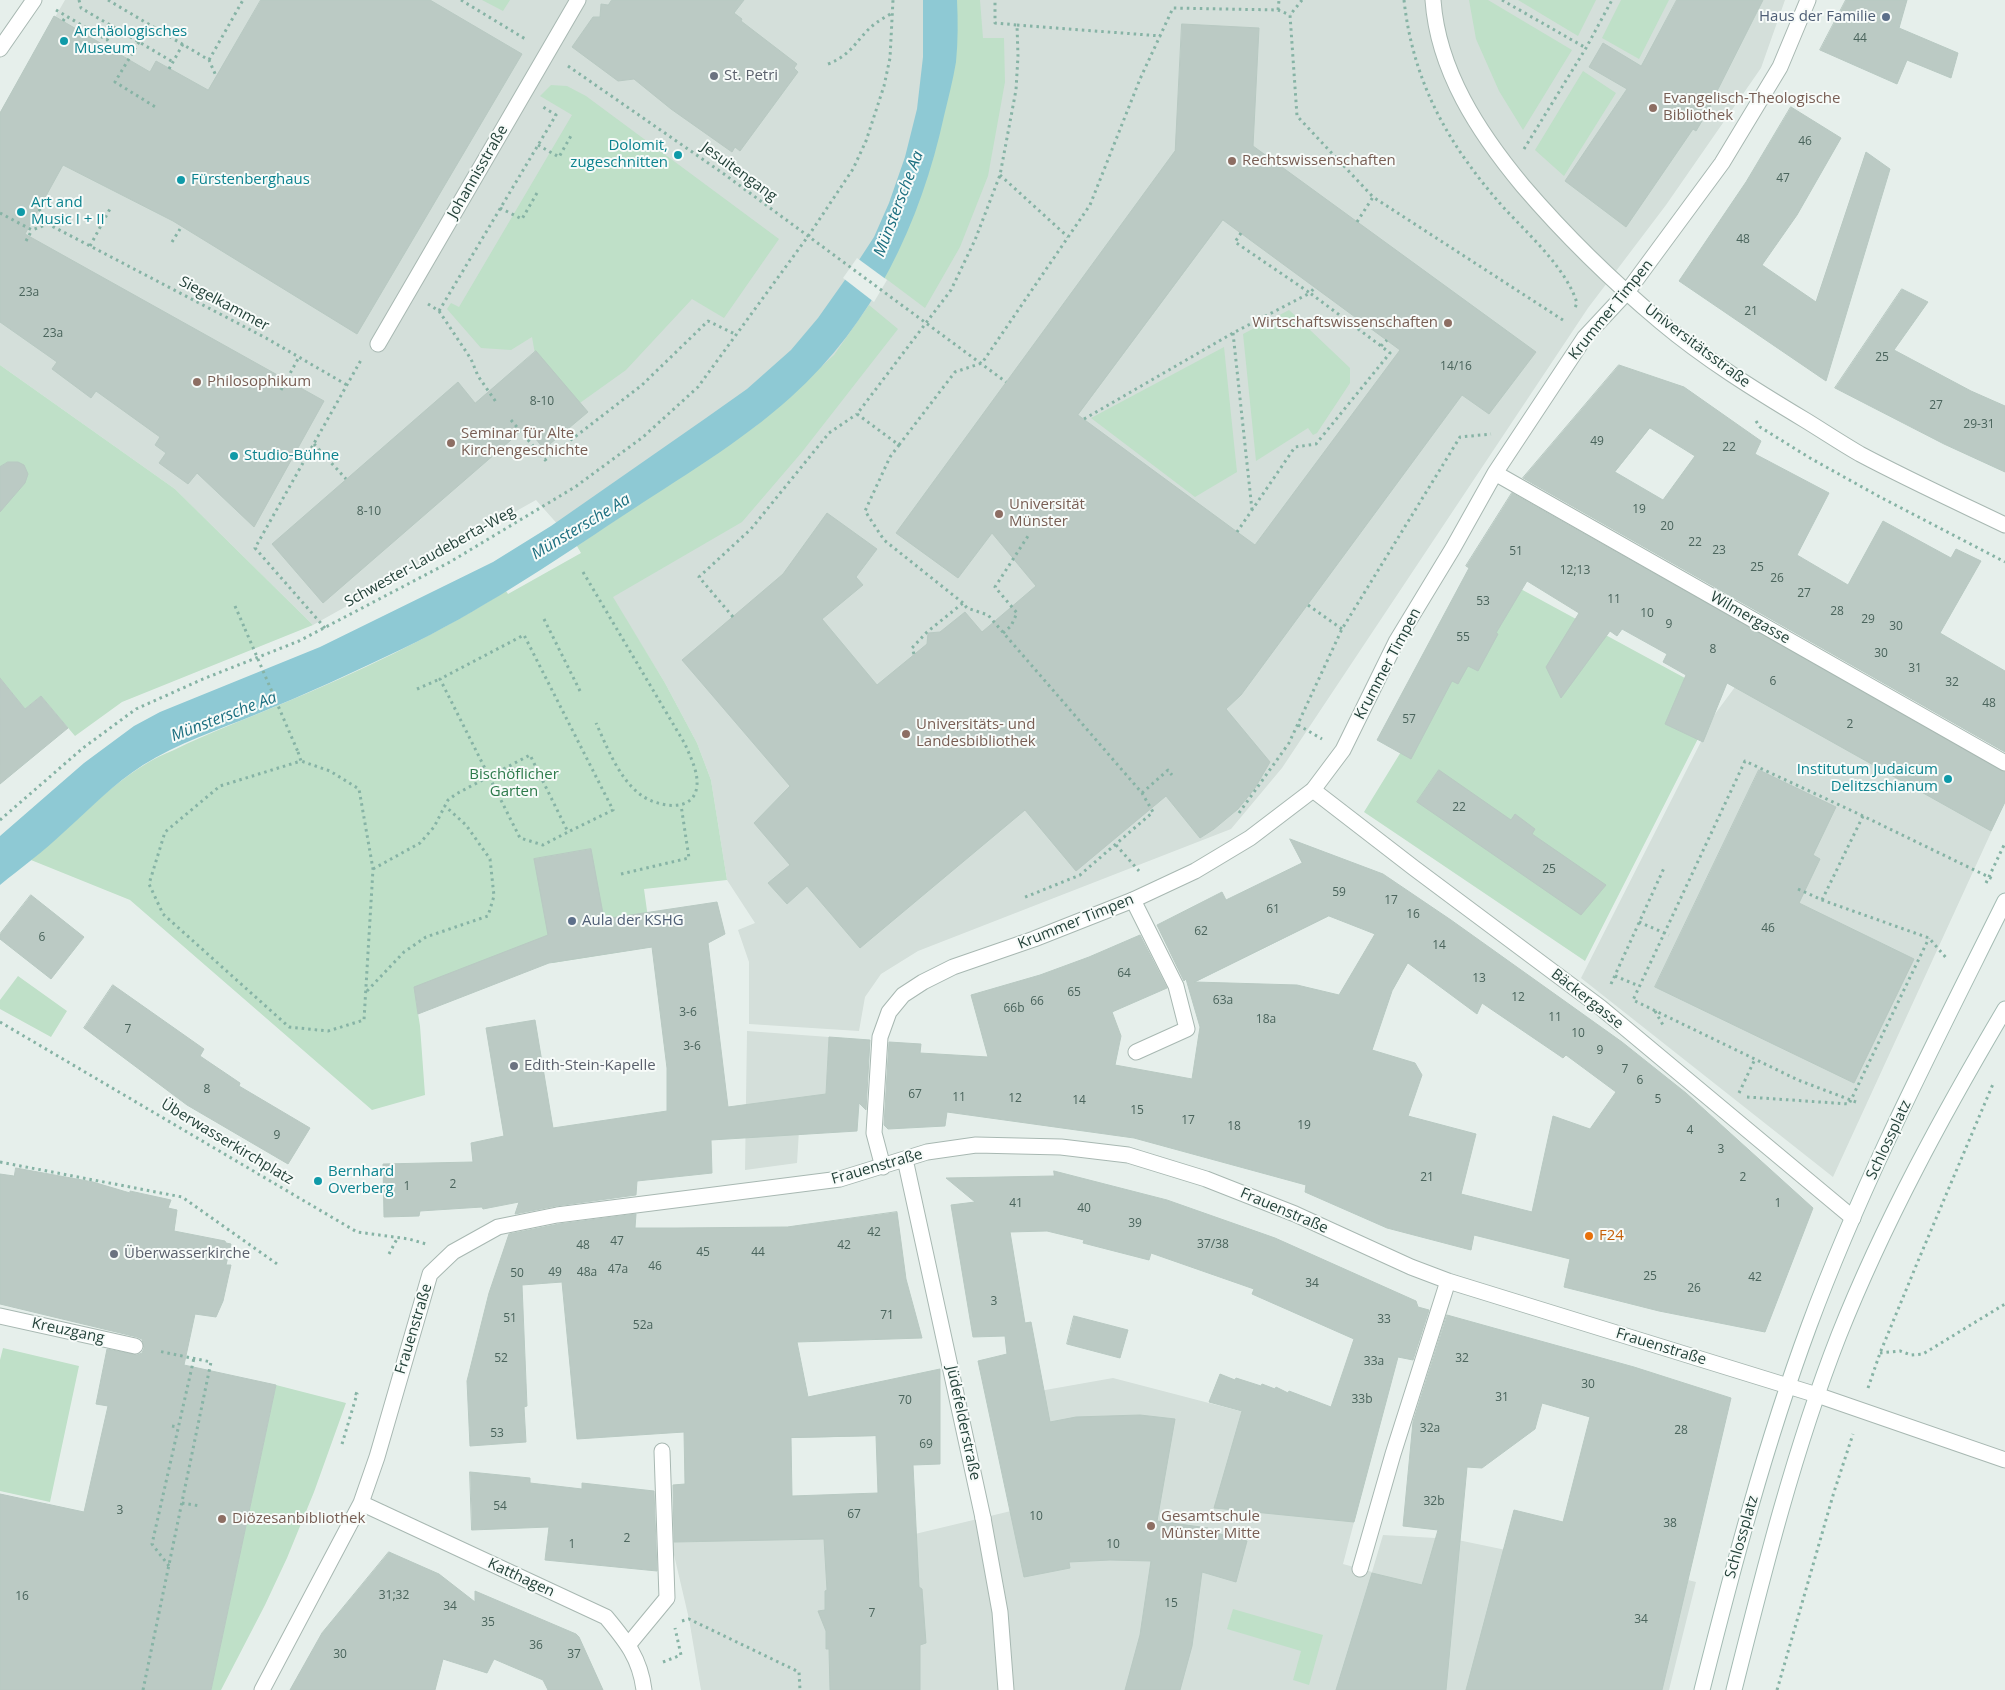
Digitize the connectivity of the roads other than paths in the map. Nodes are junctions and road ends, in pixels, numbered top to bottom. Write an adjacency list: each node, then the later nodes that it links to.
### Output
1 (34, 0): 5 (street)
2 (578, 0): 7 (street, Johannisstraße)
3 (1433, 0): 6 (street, Universitätsstraße)
4 (1808, 0): 6 (street, Krummer Timpen)
5 (0, 49)
6 (1627, 292): 8 (street, Krummer Timpen); 9 (street, Universitätsstraße)
7 (372, 348)
8 (1495, 473): 10 (street, Wilmergasse); 11 (street, Krummer Timpen)
9 (2005, 525)
10 (2005, 763)
11 (1313, 790): 12 (street, Krummer Timpen); 18 (street, Bäckergasse)
12 (1133, 900): 15 (street); 17 (street, Krummer Timpen)
13 (2005, 900): 18 (street, Schlossplatz)
14 (2005, 1009): 23 (street, Schlossplatz)
15 (1136, 1052)
16 (905, 1158): 17 (street, Frauenstraße); 19 (street, Frauenstraße); 31 (street, Jüdefelderstraße)
17 (883, 1167): 26 (street, Frauenstraße)
18 (1853, 1218): 22 (street, Schlossplatz)
19 (1448, 1281): 22 (street, Frauenstraße); 27 (street)
20 (0, 1316): 21 (street, Kreuzgang)
21 (135, 1346)
22 (1788, 1386): 23 (street); 32 (street, Schlossplatz)
23 (1817, 1395): 25 (street); 33 (street, Schlossplatz)
24 (662, 1451): 28 (street)
25 (2005, 1460)
26 (360, 1503): 28 (street, Katthagen); 29 (street)
27 (1360, 1569)
28 (628, 1644): 30 (street, Katthagen)
29 (262, 1690)
30 (644, 1690)
31 (1006, 1690)
32 (1702, 1690)
33 (1734, 1690)

